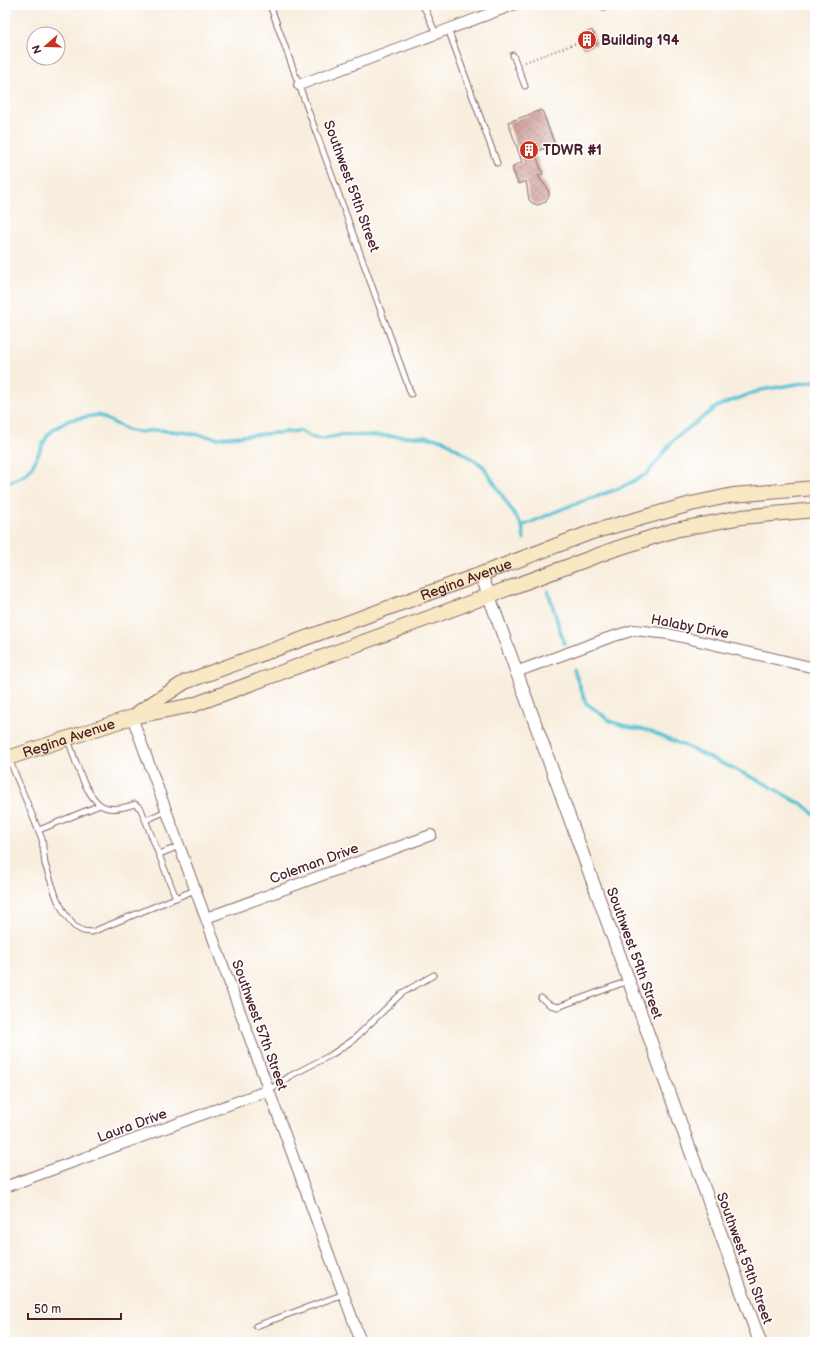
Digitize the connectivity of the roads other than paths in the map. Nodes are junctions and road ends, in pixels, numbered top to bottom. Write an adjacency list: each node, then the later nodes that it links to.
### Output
1 (270, 5): 7 (lane, Southwest 59th Street)
2 (422, 5): 5 (lane)
3 (513, 5): 4 (street)
4 (448, 29): 5 (street); 9 (lane)
5 (436, 34): 7 (street)
6 (513, 55): 8 (lane)
7 (299, 85): 10 (lane, Southwest 59th Street)
8 (525, 86)
9 (497, 163)
10 (411, 394)
11 (815, 488): 13 (main road, Regina Avenue)
12 (815, 510): 14 (main road, Regina Avenue)
13 (481, 574): 14 (street, Southwest 59th Street); 17 (main road, Regina Avenue)
14 (489, 595): 16 (street, Southwest 59th Street); 17 (main road, Regina Avenue)
15 (815, 668): 16 (street, Halaby Drive)
16 (516, 672): 31 (street, Southwest 59th Street)
17 (132, 717): 18 (main road, Regina Avenue); 21 (street, Southwest 57th Street)
18 (67, 738): 19 (main road, Regina Avenue); 20 (lane)
19 (7, 759): 23 (lane)
20 (100, 805): 22 (lane); 23 (lane)
21 (166, 811): 22 (lane); 25 (street, Southwest 57th Street)
22 (146, 820): 26 (lane)
23 (39, 830): 28 (lane)
24 (431, 835): 29 (street, Coleman Drive)
25 (179, 846): 26 (lane); 27 (street, Southwest 57th Street)
26 (160, 854): 28 (lane)
27 (195, 890): 28 (lane); 29 (street, Southwest 57th Street)
28 (176, 898)
29 (206, 918): 33 (street, Southwest 57th Street)
30 (434, 975): 33 (lane)
31 (629, 980): 32 (lane); 38 (street, Southwest 59th Street)
32 (541, 998)
33 (269, 1090): 34 (street, Laura Drive); 35 (street, Southwest 57th Street)
34 (5, 1187)
35 (344, 1294): 36 (lane); 37 (street, Southwest 57th Street)
36 (256, 1326)
37 (361, 1342)
38 (760, 1342)

